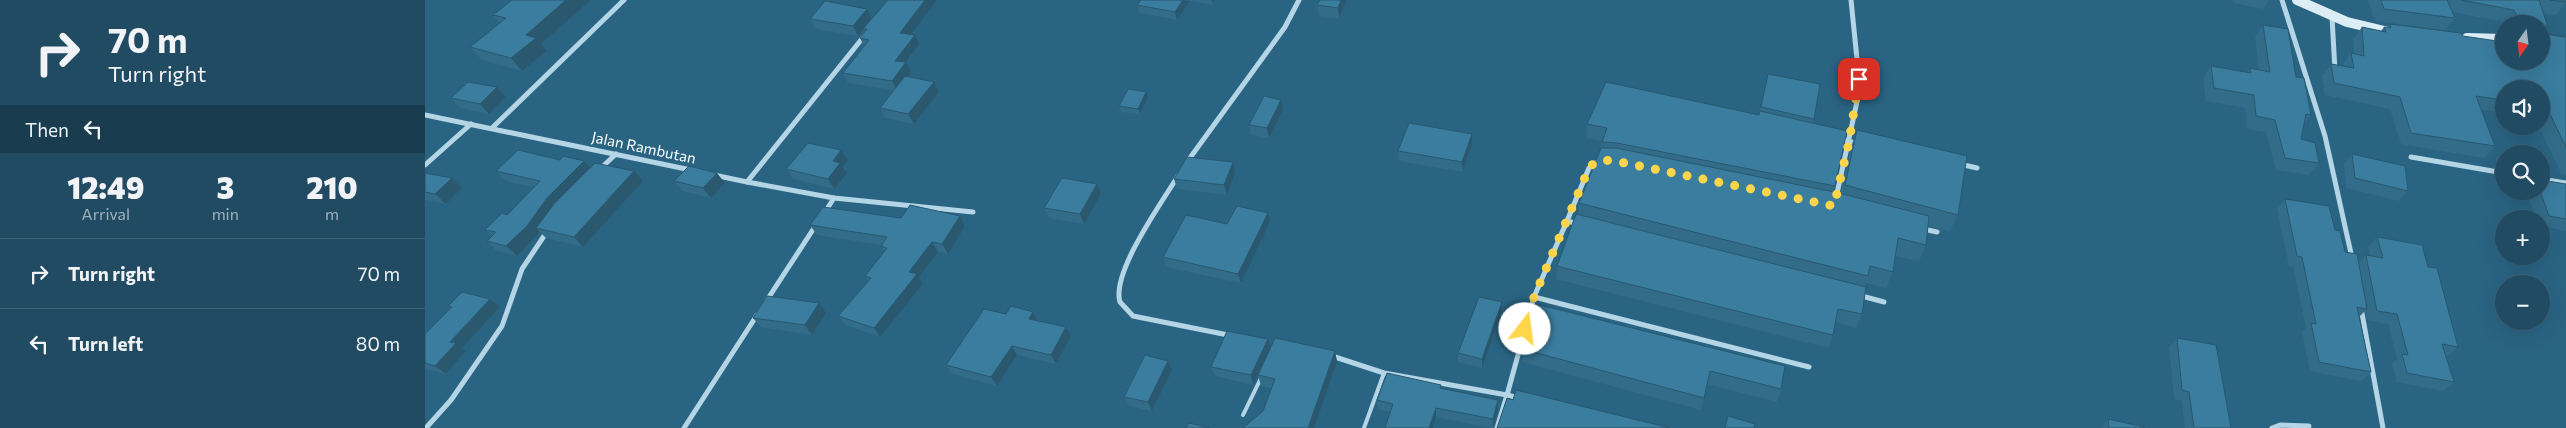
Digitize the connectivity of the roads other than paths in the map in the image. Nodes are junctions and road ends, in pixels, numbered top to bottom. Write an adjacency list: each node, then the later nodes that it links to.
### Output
1 (624, 0): 14 (street)
2 (1299, 0): 23 (street)
3 (1851, 0): 16 (street)
4 (2282, 0): 43 (street)
5 (2297, 0): 6 (street)
6 (2332, 17): 8 (street); 11 (street)
7 (869, 30): 31 (street)
8 (2401, 34)
9 (2458, 38): 10 (street)
10 (2495, 39)
11 (2335, 73)
12 (425, 116): 13 (street, Jalan Rambutan)
13 (471, 124): 14 (street, Jalan Rambutan); 22 (street)
14 (492, 128): 18 (street, Jalan Rambutan)
15 (1830, 137): 16 (street)
16 (1849, 142): 17 (street); 34 (street)
17 (1867, 145)
18 (616, 154): 26 (street); 27 (street, Jalan Rambutan)
19 (2411, 157): 25 (street)
20 (1607, 160): 37 (street)
21 (1949, 162): 24 (street)
22 (425, 165)
23 (1185, 166)
24 (1977, 168)
25 (2495, 171)
26 (597, 172)
27 (700, 172)
28 (709, 174): 31 (street, Jalan Rambutan)
29 (1179, 174): 50 (street)
30 (2550, 181): 32 (street)
31 (747, 182): 33 (street, Jalan Rambutan)
32 (2566, 184)
33 (834, 198): 35 (street, Jalan Rambutan); 36 (street)
34 (1834, 206)
35 (973, 212)
36 (823, 214)
37 (1567, 221): 40 (street); 46 (street)
38 (818, 222): 48 (street)
39 (551, 226): 59 (street)
40 (1586, 226)
41 (1918, 227): 42 (street)
42 (1937, 232)
43 (2353, 268)
44 (1855, 295): 47 (street)
45 (2359, 296): 64 (street)
46 (1534, 297): 52 (street); 55 (street)
47 (1884, 302)
48 (764, 305)
49 (759, 313): 60 (street)
50 (1238, 337)
51 (1326, 355): 54 (street)
52 (1809, 367)
53 (1264, 371): 57 (lane)
54 (1384, 372): 55 (street); 61 (lane)
55 (1507, 394): 56 (street); 62 (street)
56 (1526, 399)
57 (1243, 415)
58 (2309, 426): 63 (street)
59 (425, 428)
60 (684, 428)
61 (1364, 428)
62 (1497, 428)
63 (2272, 428)
64 (2383, 428)

